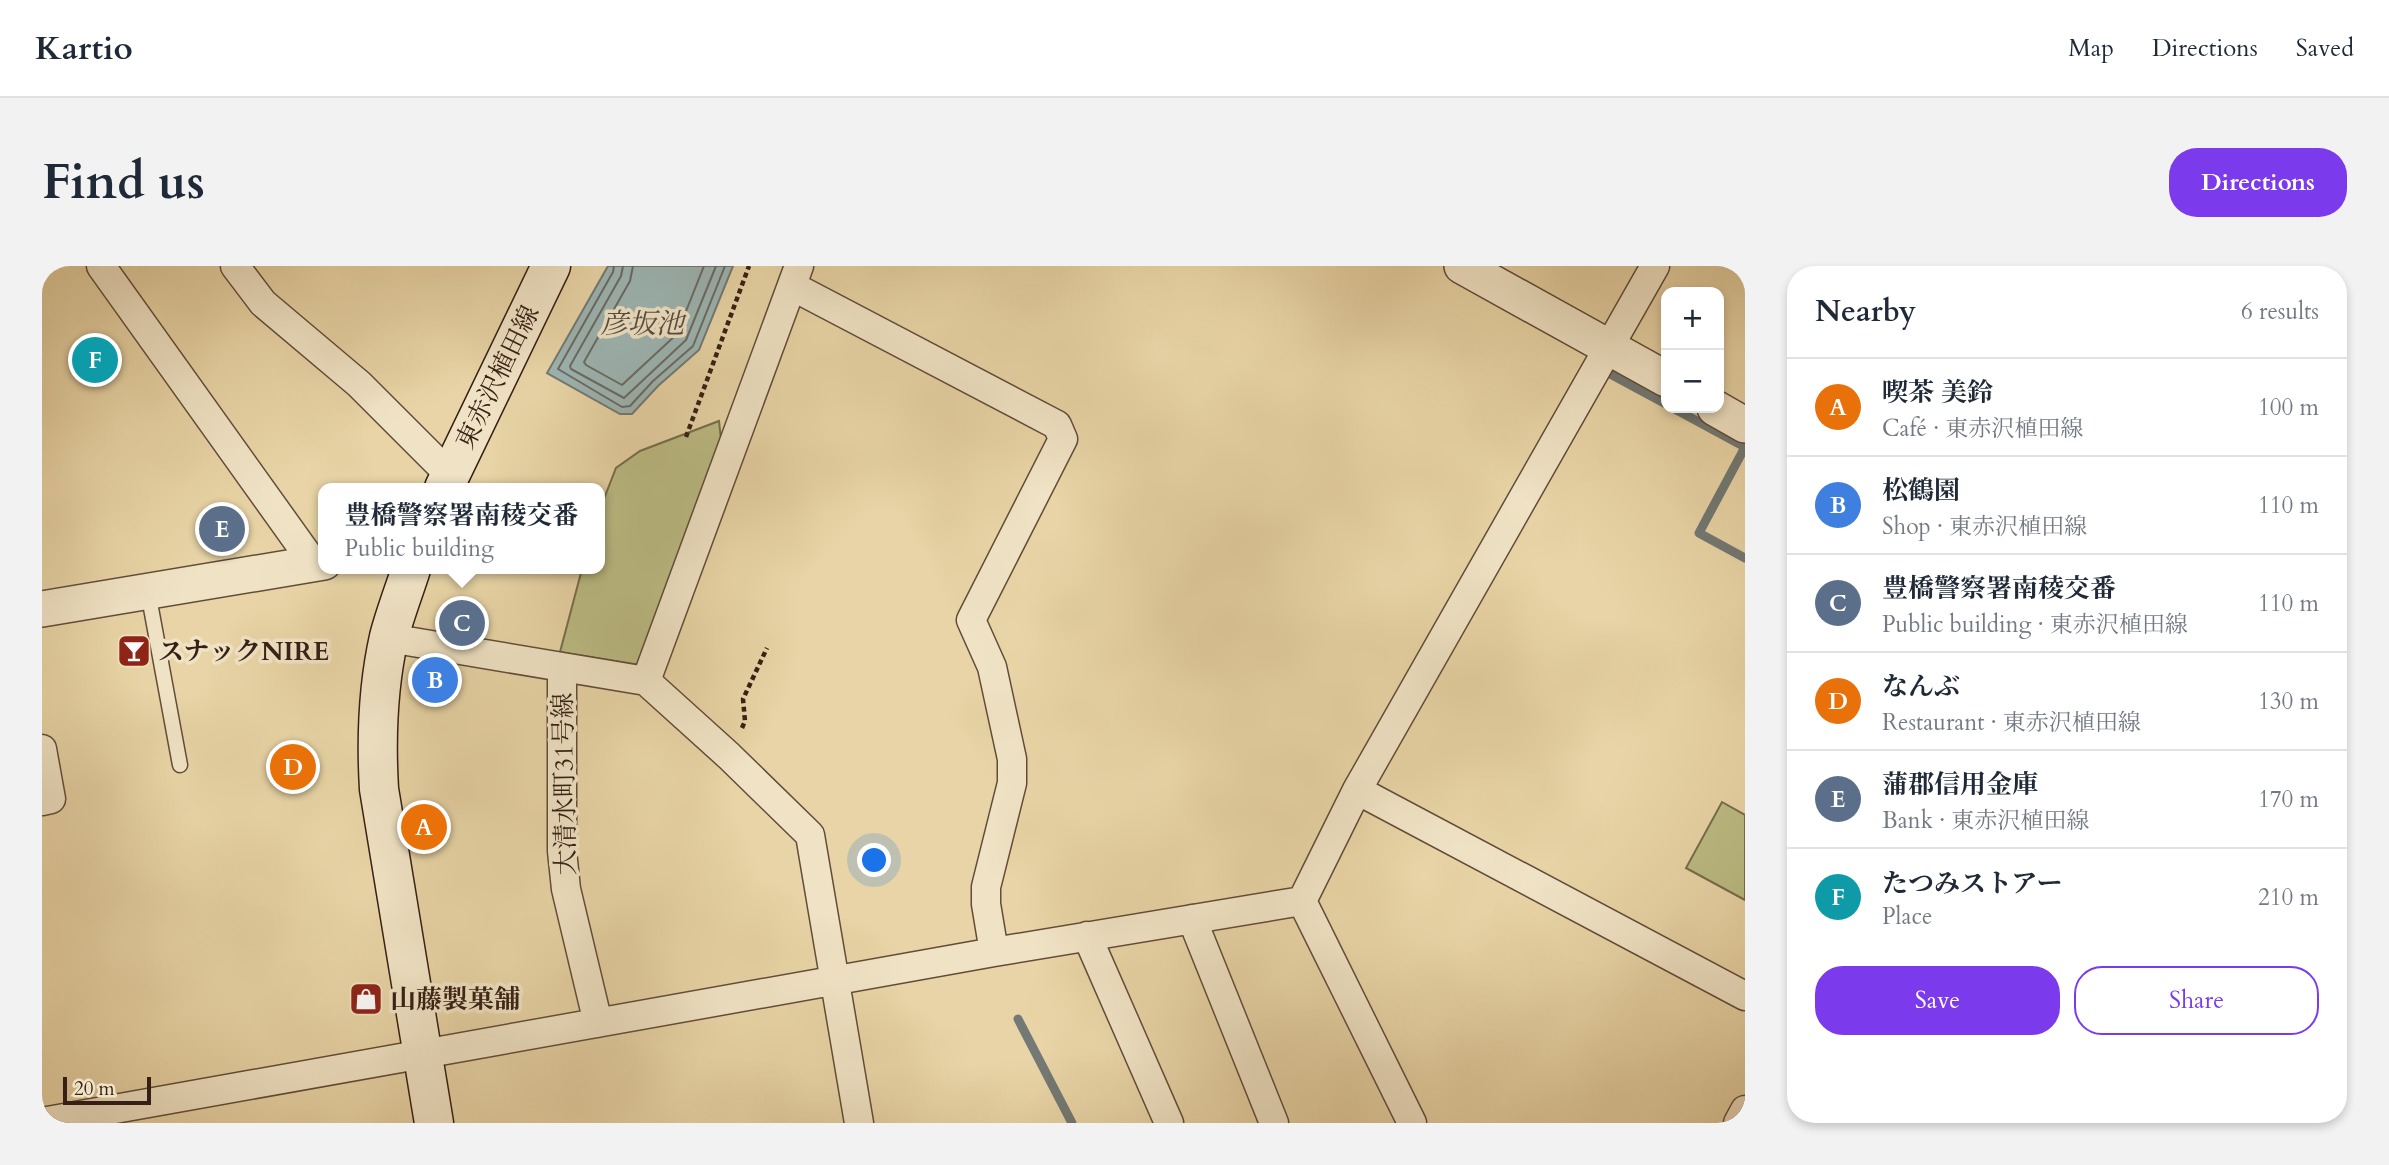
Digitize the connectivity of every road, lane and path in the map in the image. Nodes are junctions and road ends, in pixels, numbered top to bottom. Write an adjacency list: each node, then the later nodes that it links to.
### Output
1 (101, 266): 14 (street)
2 (235, 266): 13 (street)
3 (551, 266): 13 (main road, 東赤沢植田線)
4 (748, 266): 12 (path)
5 (1462, 266): 8 (street)
6 (1655, 266): 8 (street)
7 (796, 276): 22 (street); 31 (street)
8 (1608, 345): 9 (street); 26 (street)
9 (1661, 376)
10 (1724, 413): 11 (street)
11 (1745, 425)
12 (686, 437)
13 (447, 482)
14 (318, 562)
15 (318, 563): 17 (street)
16 (409, 574): 19 (main road)
17 (148, 592): 18 (street); 25 (lane)
18 (42, 609)
19 (389, 638): 21 (street); 35 (main road)
20 (767, 648): 24 (path)
21 (562, 667): 22 (street); 34 (street, 大清水町31号線)
22 (646, 681): 24 (street)
23 (42, 749): 27 (street)
24 (729, 755): 32 (street)
25 (180, 765)
26 (1357, 790): 28 (street); 33 (street)
27 (42, 801)
28 (1302, 901): 29 (street); 43 (street)
29 (1192, 919): 30 (street); 42 (street)
30 (1087, 936): 31 (street); 41 (street)
31 (994, 952): 32 (street)
32 (834, 981): 34 (street); 40 (street)
33 (1745, 996)
34 (598, 1023): 35 (street)
35 (422, 1055): 37 (street); 39 (main road)
36 (1745, 1110): 44 (street)
37 (84, 1119): 38 (street)
38 (42, 1122)
39 (434, 1123)
40 (859, 1123)
41 (1169, 1123)
42 (1274, 1123)
43 (1412, 1123)
44 (1738, 1123)

